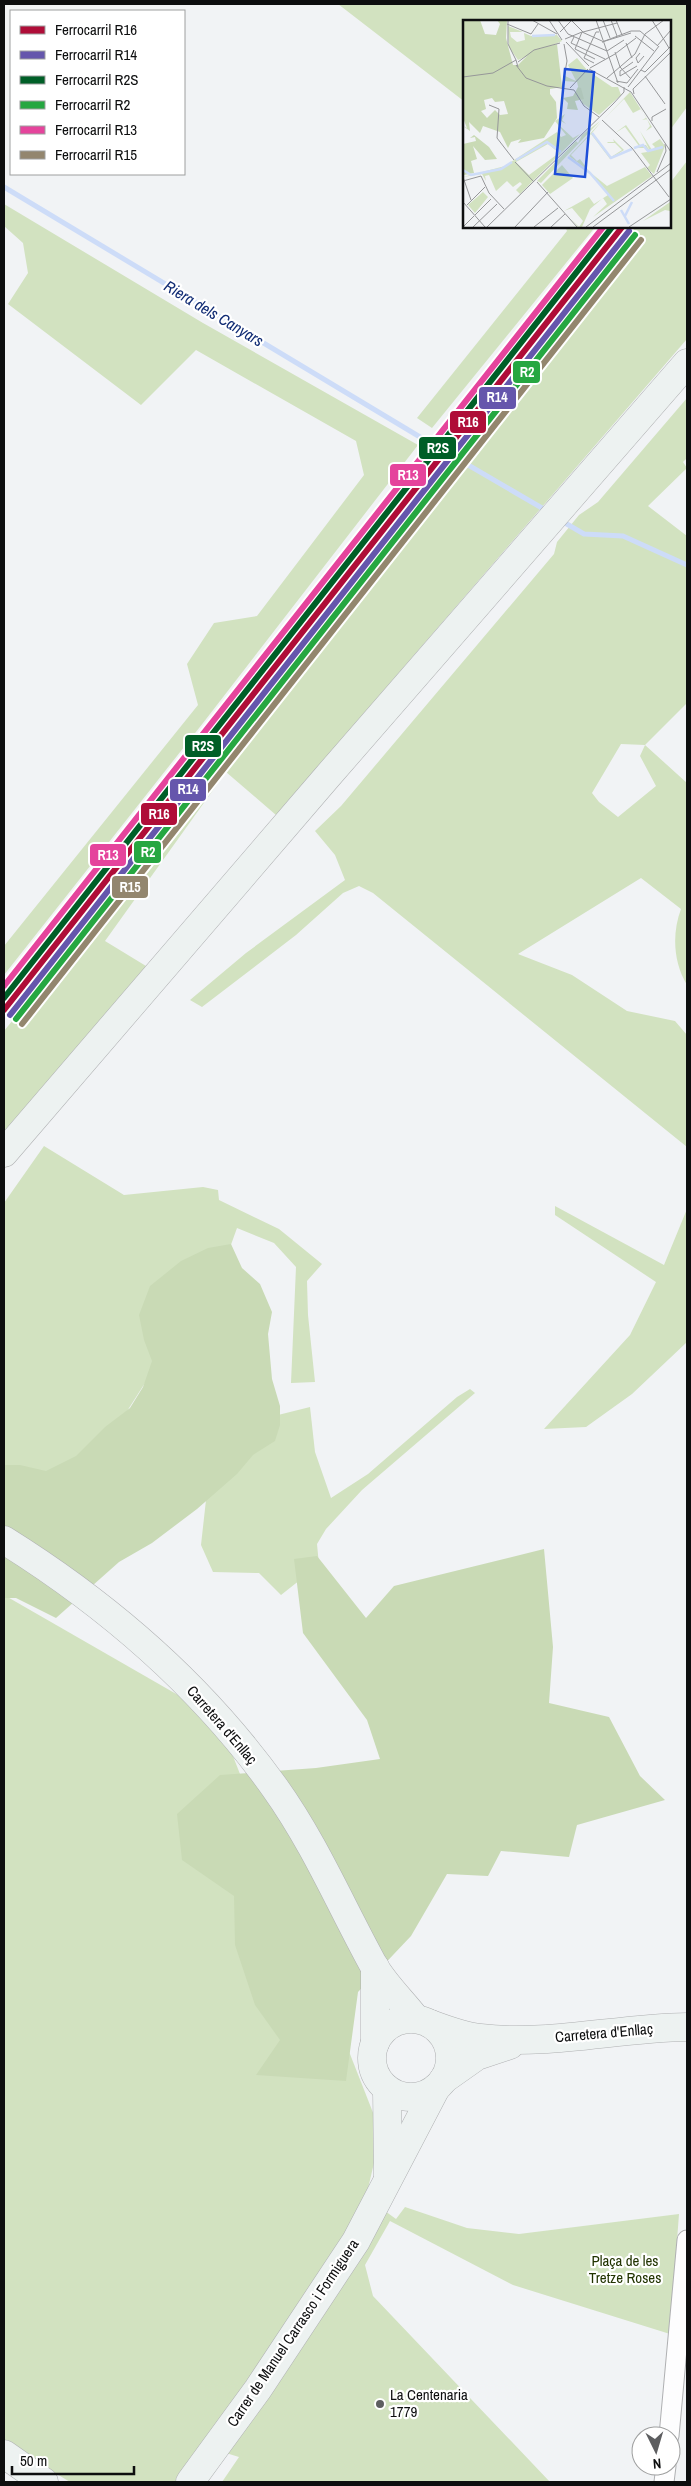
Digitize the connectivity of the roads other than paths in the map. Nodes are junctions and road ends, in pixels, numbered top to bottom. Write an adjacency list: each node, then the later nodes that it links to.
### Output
1 (687, 363): 2 (street)
2 (4, 1153)
3 (4, 1540): 4 (street, Carretera d'Enllaç)
4 (375, 1967): 5 (street, Carretera d'Enllaç); 8 (street, Carretera d'Enllaç)
5 (424, 2022): 7 (street, Carretera d'Enllaç); 8 (street); 9 (street)
6 (685, 2032): 7 (street, Carretera d'Enllaç)
7 (522, 2041): 9 (street, Carretera d'Enllaç)
8 (375, 2043): 10 (street)
9 (440, 2084): 10 (street); 11 (street, Carrer de Manuel Carrasco i Formiguera)
10 (387, 2089): 11 (street, Carrer de Manuel Carrasco i Formiguera)
11 (388, 2177): 18 (street, Carrer de Manuel Carrasco i Formiguera)
12 (687, 2240): 13 (street)
13 (670, 2426)
14 (4, 2454): 17 (street)
15 (4, 2476): 16 (street)
16 (12, 2482)
17 (44, 2482)
18 (190, 2482)

